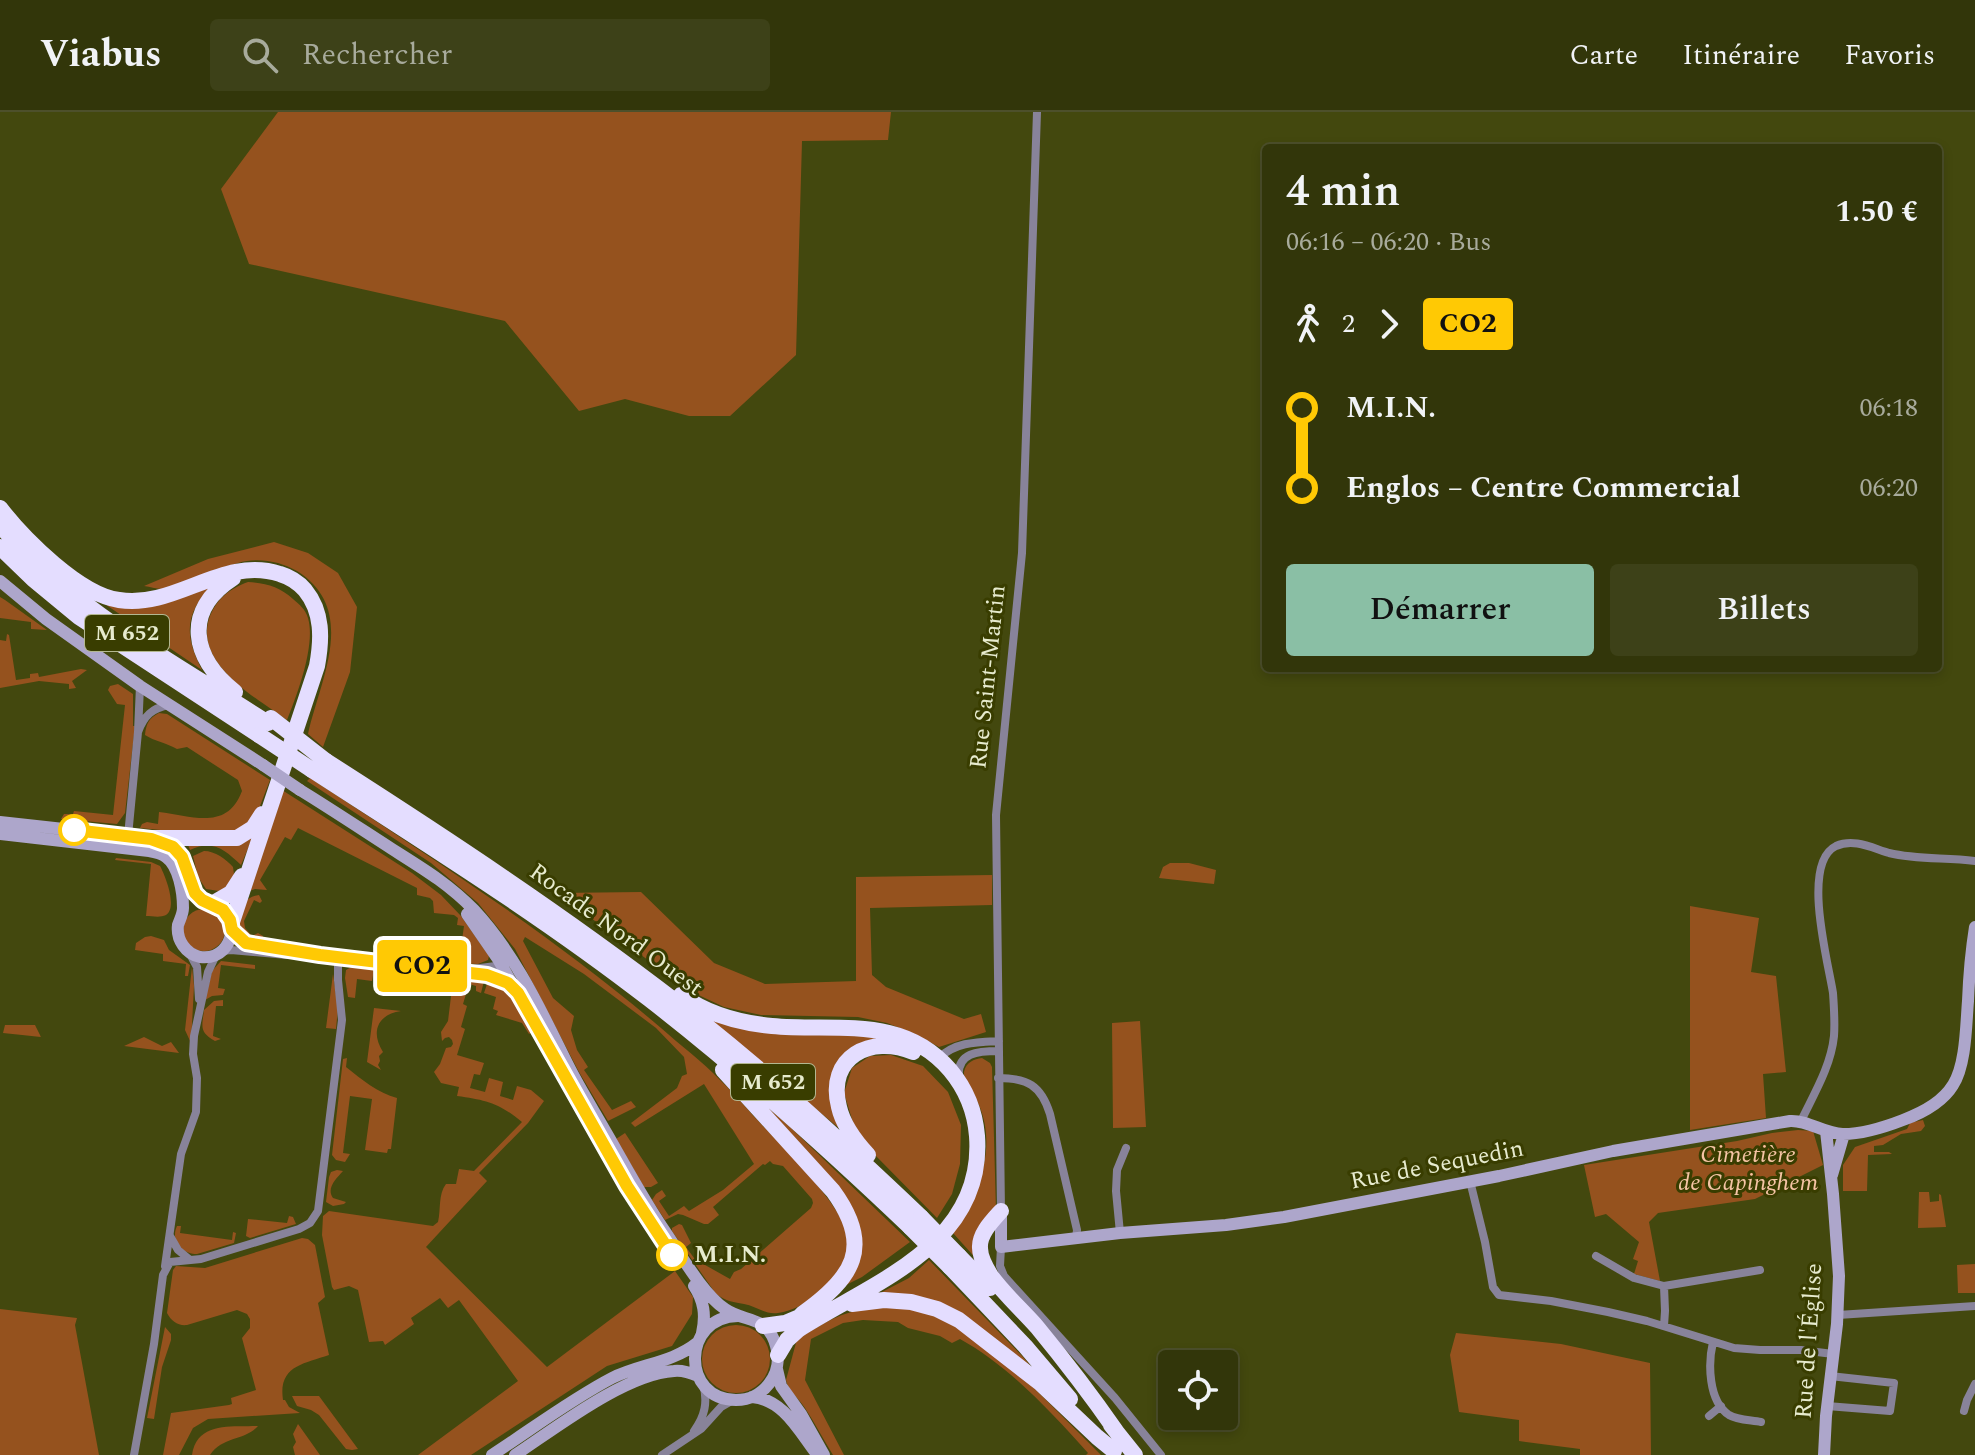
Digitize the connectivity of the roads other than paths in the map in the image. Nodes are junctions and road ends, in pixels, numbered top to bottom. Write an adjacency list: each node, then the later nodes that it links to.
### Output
1 (1037, 112): 35 (street, Rue Saint-Martin)
2 (0, 508): 5 (highway, M 652)
3 (0, 525): 9 (highway, M 652)
4 (0, 547): 9 (highway, M 652)
5 (253, 569): 9 (highway); 12 (highway)
6 (0, 584): 7 (street)
7 (140, 686): 8 (street); 10 (street)
8 (169, 705): 10 (street); 17 (street, bridge)
9 (266, 725): 11 (highway, bridge)
10 (138, 732): 16 (street)
11 (319, 766): 26 (highway, Rocade Nord Ouest / M 652); 33 (highway, Rocade Nord Ouest / M 652)
12 (276, 788): 15 (highway); 16 (highway)
13 (0, 822): 16 (street)
14 (0, 834): 20 (street)
15 (260, 834): 19 (highway); 22 (highway)
16 (136, 837): 19 (street)
17 (396, 851): 29 (street); 31 (street)
18 (1975, 861): 39 (street)
19 (210, 904): 20 (street); 22 (street)
20 (182, 916): 23 (street)
21 (1975, 927): 28 (street)
22 (231, 928): 24 (street); 25 (street)
23 (187, 950): 24 (street); 34 (street)
24 (219, 953): 25 (street); 34 (street)
25 (320, 955): 27 (street)
26 (617, 956): 36 (highway); 46 (highway, Rocade Nord Ouest / M 652)
27 (338, 957): 30 (street); 53 (street)
28 (1973, 964): 41 (street)
29 (502, 965): 30 (street); 31 (street); 32 (street)
30 (452, 970): 32 (street)
31 (521, 973): 61 (street)
32 (518, 993): 65 (street)
33 (647, 997): 46 (highway, Rocade Nord Ouest / M 652); 62 (highway)
34 (198, 1012): 47 (street)
35 (999, 1046): 36 (street); 37 (street, Rue Saint-Martin); 38 (street)
36 (939, 1058): 38 (highway)
37 (998, 1078): 45 (street, Rue Saint-Martin); 50 (street)
38 (952, 1081): 46 (highway); 59 (highway); 62 (highway)
39 (1801, 1121): 40 (street, Rue de Sequedin); 43 (street, Rue de Sequedin)
40 (1826, 1131): 41 (street, Rue de Sequedin); 44 (street)
41 (1847, 1134): 44 (street)
42 (1126, 1148): 48 (street)
43 (1470, 1181): 48 (street, Rue de Sequedin); 64 (street)
44 (1832, 1182): 60 (street, Rue de l'Église)
45 (1001, 1211): 49 (highway); 51 (street, Rue Saint-Martin)
46 (916, 1222): 54 (highway, Rocade Nord Ouest / M 652, bridge)
47 (170, 1229): 53 (street); 56 (street)
48 (1120, 1233): 50 (street, Rue de Sequedin)
49 (982, 1237): 51 (highway); 79 (highway)
50 (1076, 1238): 51 (street, Rue de Sequedin)
51 (1001, 1243): 89 (street)
52 (1596, 1256): 57 (street)
53 (190, 1260): 56 (street)
54 (955, 1262): 79 (highway, Rocade Nord Ouest / M 652); 81 (highway, Rocade Nord Ouest / M 652)
55 (1760, 1270): 57 (street)
56 (163, 1275): 82 (street)
57 (1664, 1286): 64 (street)
58 (1975, 1306): 60 (street)
59 (839, 1307): 68 (highway); 81 (highway)
60 (1838, 1315): 67 (street, Rue de l'Église)
61 (738, 1316): 63 (street); 65 (street)
62 (794, 1319): 63 (highway)
63 (763, 1326): 68 (street)
64 (1664, 1326): 66 (street)
65 (700, 1338): 70 (street); 83 (street)
66 (1713, 1342): 67 (street); 74 (street)
67 (1833, 1354): 69 (street, Rue de l'Église)
68 (778, 1362): 72 (street); 87 (street)
69 (1830, 1376): 75 (street, Rue de l'Église); 75 (street)
70 (700, 1380): 73 (street); 80 (street); 84 (street)
71 (1975, 1384): 76 (street)
72 (752, 1397): 73 (street); 86 (street)
73 (734, 1400): 80 (street)
74 (1721, 1406): 77 (street); 78 (street)
75 (1827, 1406): 90 (street, Rue de l'Église)
76 (1964, 1411)
77 (1709, 1416)
78 (1761, 1422)
79 (1116, 1431): 88 (highway, Rocade Nord Ouest / M 652)
80 (688, 1438): 85 (street)
81 (1116, 1453)
82 (134, 1455)
83 (492, 1455)
84 (515, 1455)
85 (662, 1455)
86 (818, 1455)
87 (824, 1455)
88 (1135, 1455)
89 (1161, 1455)
90 (1824, 1455)

